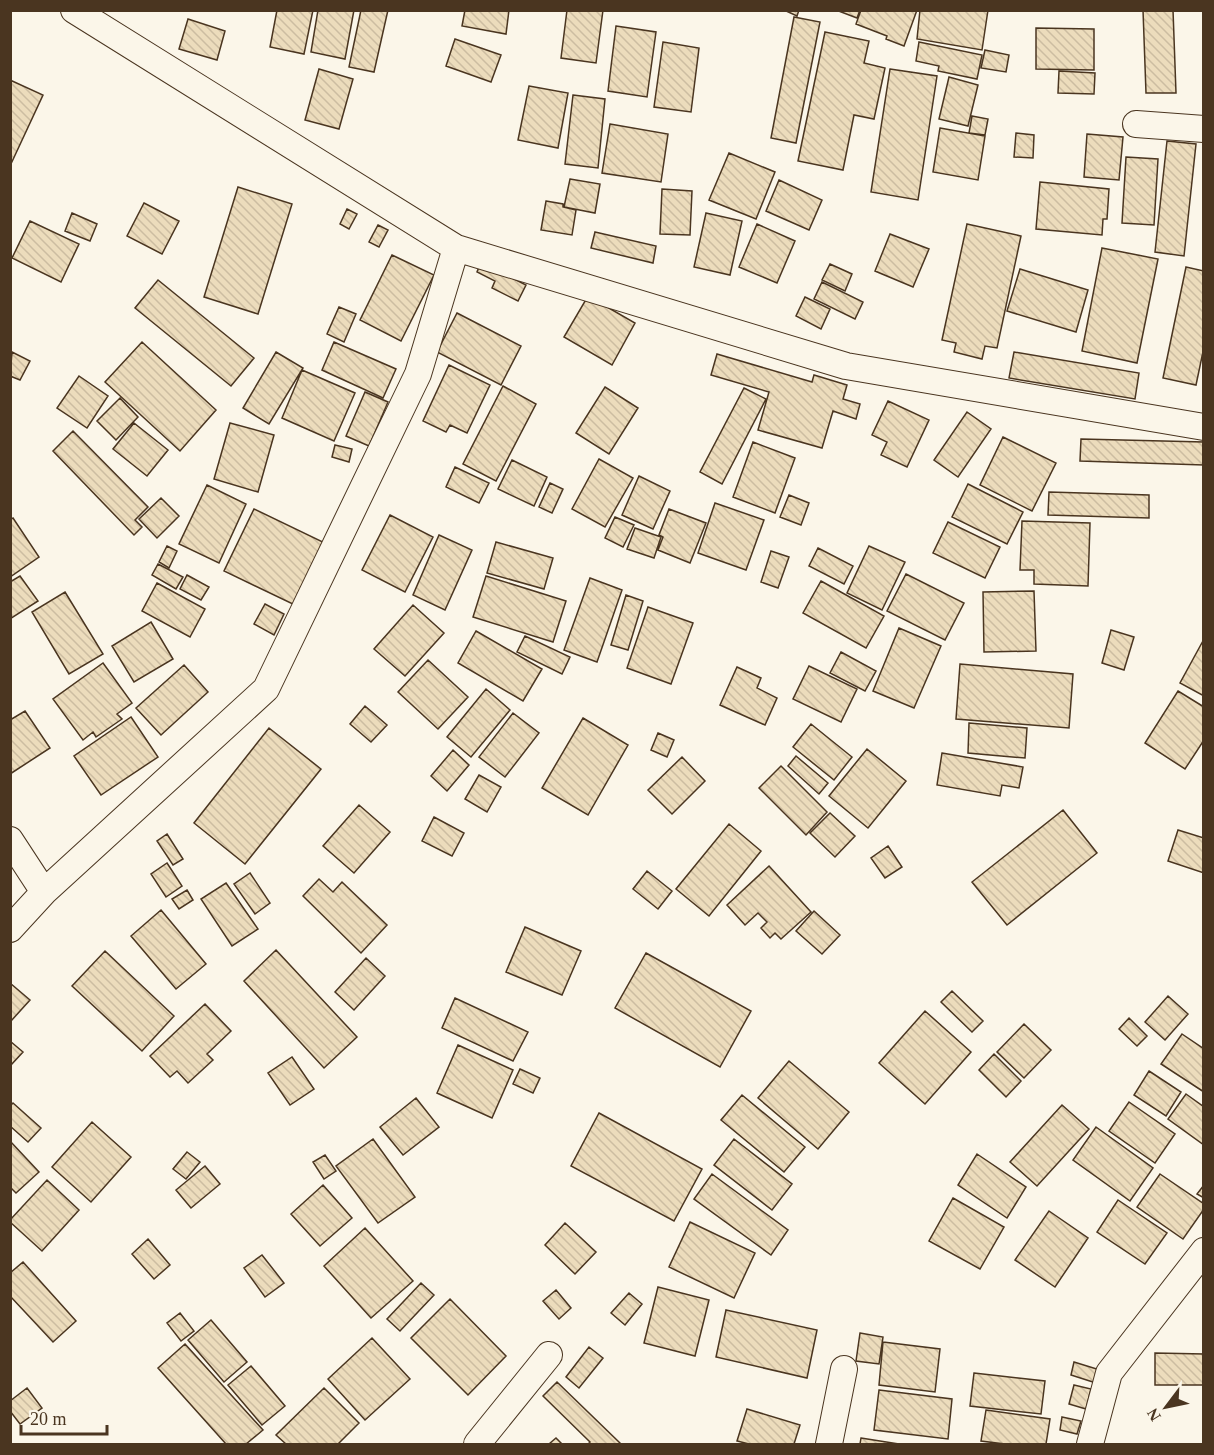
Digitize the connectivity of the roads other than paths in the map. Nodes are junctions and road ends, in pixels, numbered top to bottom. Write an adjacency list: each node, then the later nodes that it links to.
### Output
1 (74, 10): 4 (street)
2 (1136, 124): 3 (street)
3 (1203, 129)
4 (456, 248): 5 (street); 7 (street)
5 (1203, 427)
6 (10, 840): 7 (street)
7 (44, 892): 8 (street)
8 (10, 929)
9 (1203, 1251): 14 (street)
10 (549, 1355): 12 (street)
11 (844, 1369): 13 (street)
12 (477, 1444)
13 (829, 1444)
14 (1090, 1444)

